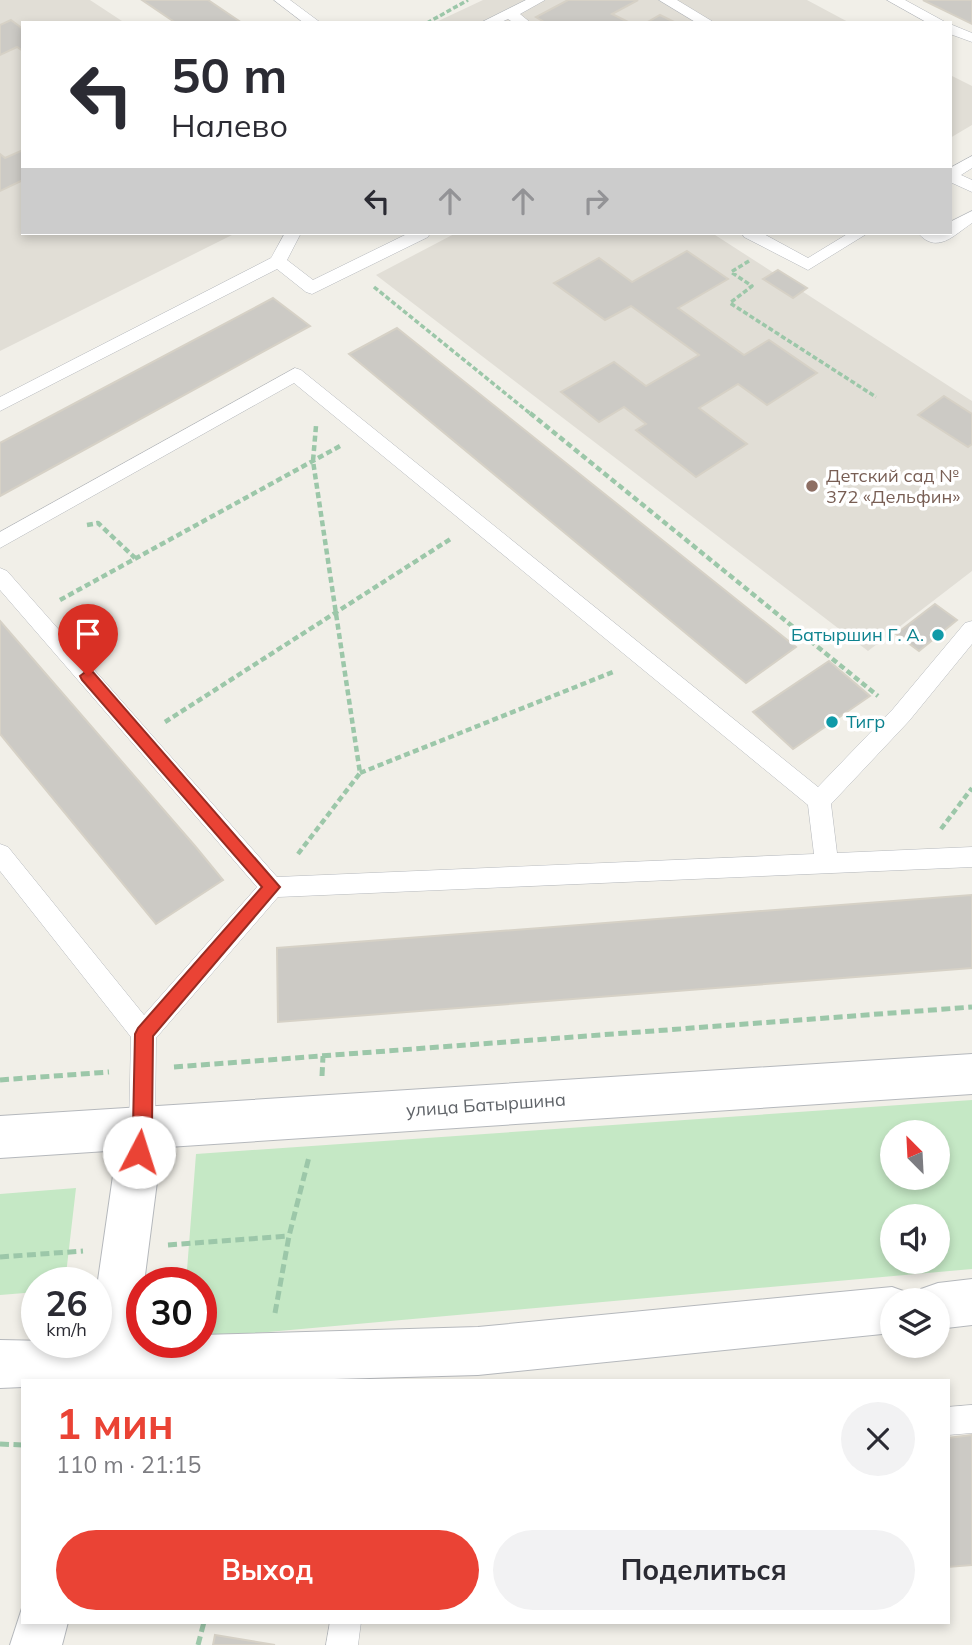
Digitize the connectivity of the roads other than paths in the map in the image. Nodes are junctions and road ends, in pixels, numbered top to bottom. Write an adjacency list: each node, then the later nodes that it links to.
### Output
1 (281, 0): 6 (lane)
2 (538, 0): 5 (lane)
3 (666, 0): 9 (lane)
4 (894, 0): 10 (lane)
5 (509, 13): 7 (lane); 8 (lane)
6 (311, 21)
7 (491, 21)
8 (521, 21)
9 (704, 21)
10 (936, 21)
11 (952, 28): 12 (lane)
12 (972, 38)
13 (972, 161): 14 (lane)
14 (952, 174)
15 (952, 176): 16 (lane)
16 (972, 187)
17 (972, 216): 18 (lane)
18 (952, 229)
19 (292, 235): 25 (lane)
20 (418, 235): 25 (lane)
21 (754, 235): 23 (lane)
22 (857, 235): 23 (lane)
23 (775, 247): 24 (lane)
24 (752, 259)
25 (278, 261): 26 (lane)
26 (0, 405)
27 (0, 541): 30 (lane)
28 (0, 576): 34 (lane)
29 (972, 629): 30 (lane)
30 (819, 802): 33 (lane)
31 (0, 854): 35 (lane)
32 (972, 857): 33 (lane)
33 (827, 862): 34 (lane)
34 (272, 887): 35 (lane)
35 (144, 1034): 37 (lane)
36 (972, 1074): 37 (street, улица Батыршина)
37 (142, 1127): 38 (street, улица Батыршина); 44 (street)
38 (0, 1138)
39 (972, 1303): 40 (street)
40 (950, 1305)
41 (880, 1312): 43 (street)
42 (0, 1364): 44 (street)
43 (479, 1366): 44 (street)
44 (110, 1371)
45 (972, 1419): 46 (lane)
46 (950, 1421)
47 (41, 1624): 49 (street)
48 (346, 1624): 50 (lane)
49 (36, 1645)
50 (342, 1645)

